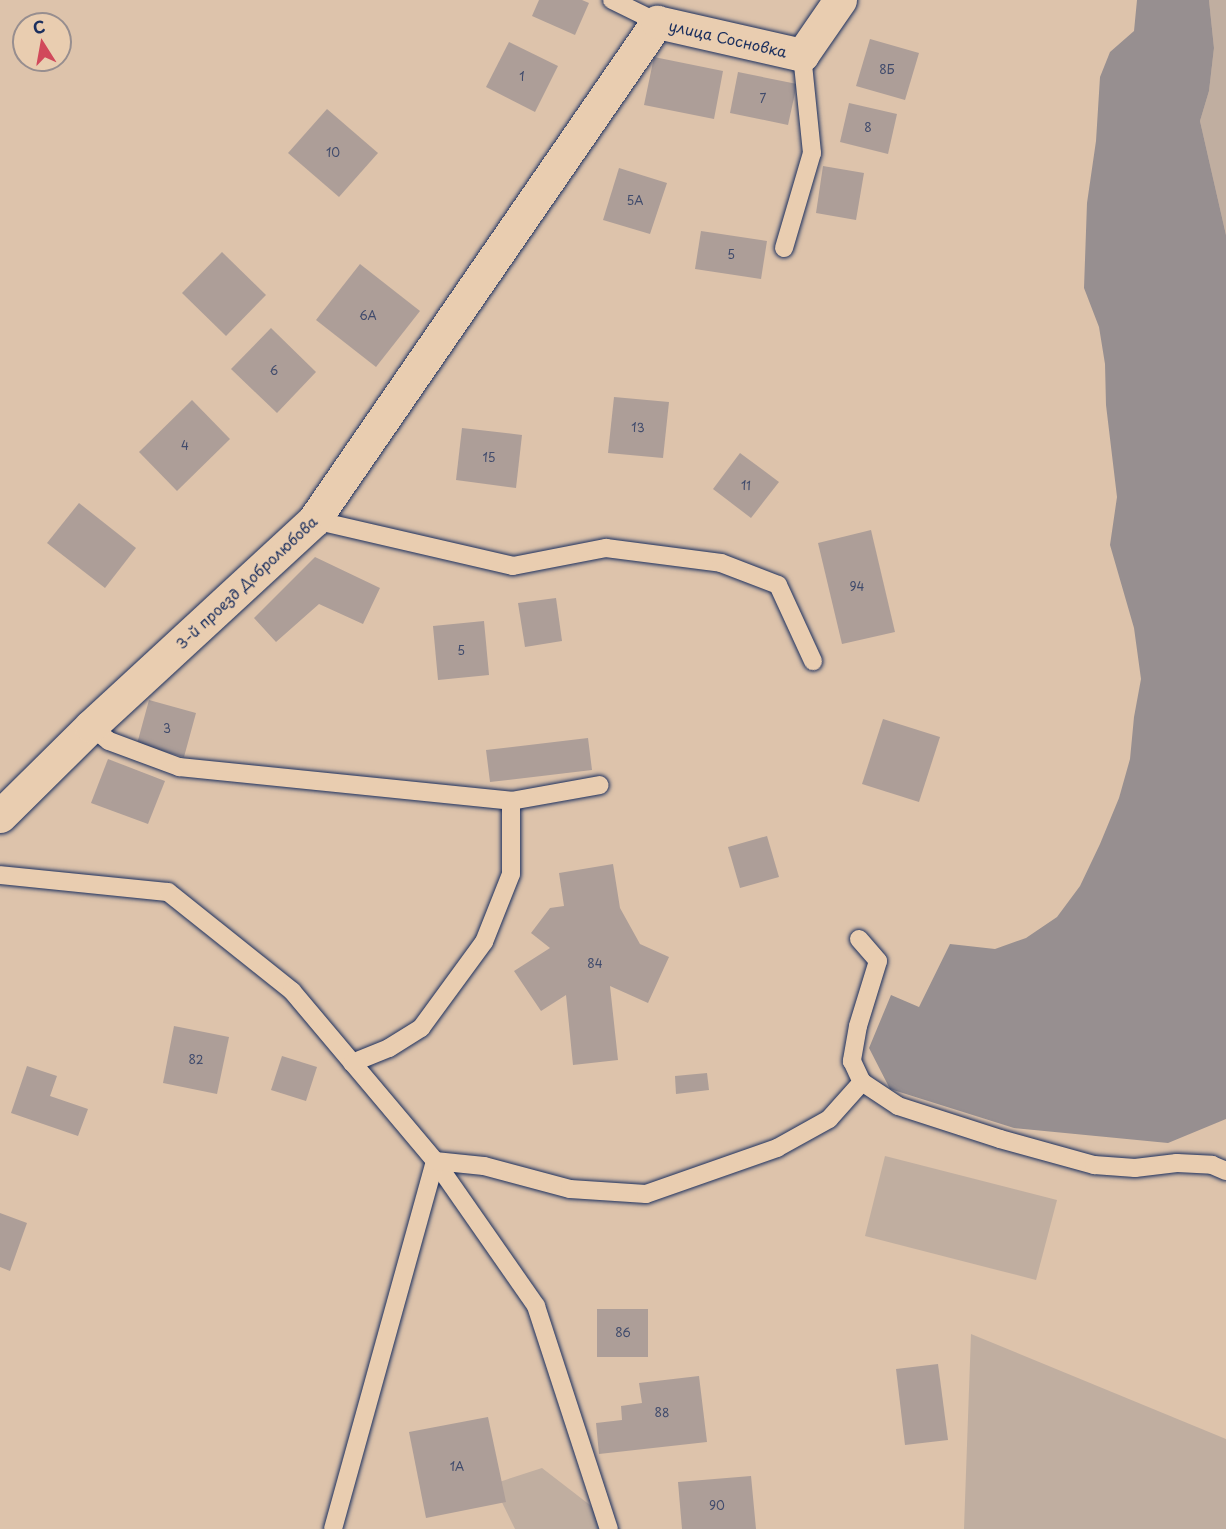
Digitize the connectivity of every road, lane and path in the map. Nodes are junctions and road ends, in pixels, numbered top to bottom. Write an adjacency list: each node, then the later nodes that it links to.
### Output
1 (612, 0): 3 (lane)
2 (840, 0): 4 (street, улица Сосновка)
3 (657, 22): 4 (street, улица Сосновка); 5 (street, улица Сосновка)
4 (802, 55): 6 (lane)
5 (538, 198): 7 (street, 3-й проезд Добролюбова)
6 (784, 248)
7 (314, 520): 8 (lane); 9 (street, 3-й проезд Добролюбова)
8 (813, 661)
9 (91, 726): 11 (lane); 12 (street, 3-й проезд Добролюбова)
10 (600, 785): 11 (lane)
11 (512, 801): 15 (lane)
12 (0, 816)
13 (0, 875): 15 (lane)
14 (858, 939): 16 (lane)
15 (352, 1063): 17 (lane)
16 (862, 1082): 17 (lane); 18 (lane)
17 (435, 1161): 19 (lane); 20 (lane)
18 (1226, 1171)
19 (333, 1529)
20 (609, 1529)

